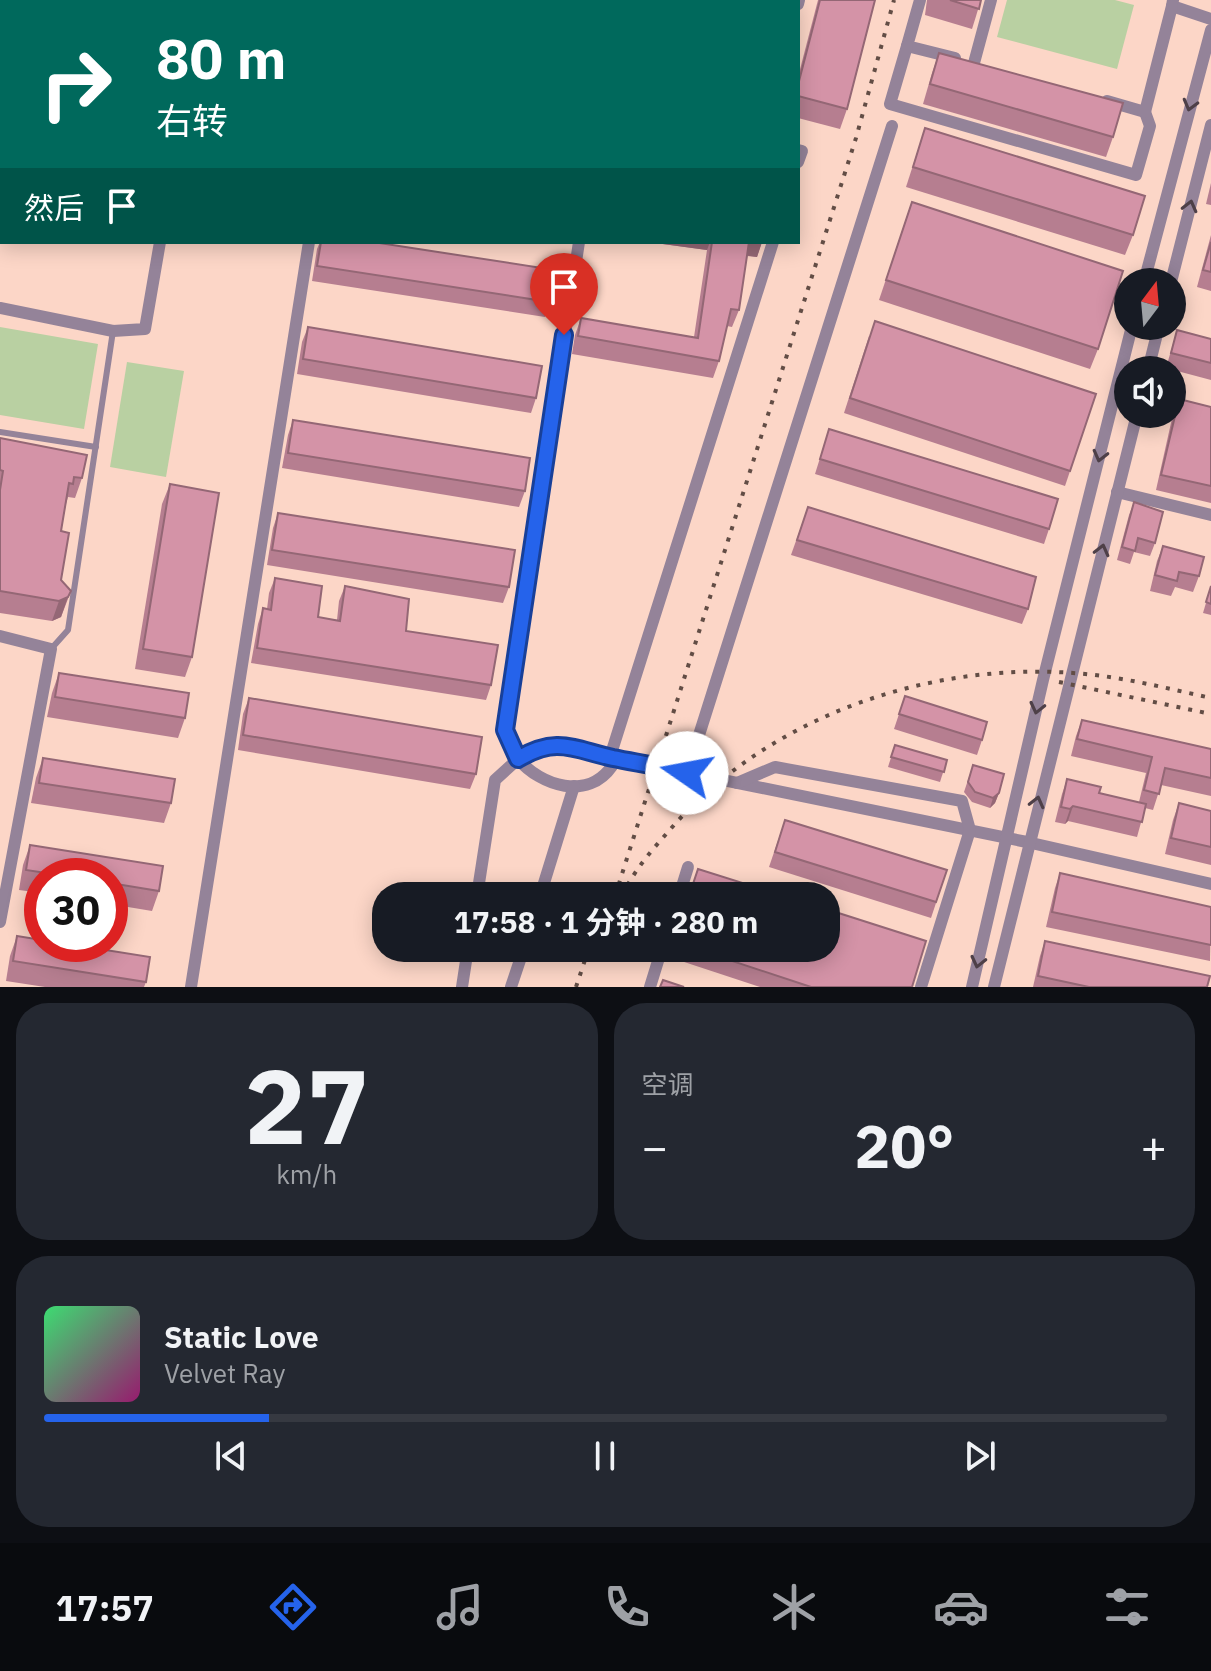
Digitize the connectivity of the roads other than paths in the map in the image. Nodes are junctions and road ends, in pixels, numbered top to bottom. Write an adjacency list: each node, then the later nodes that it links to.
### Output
1 (920, 0): 6 (street)
2 (991, 0): 7 (street)
3 (1173, 3): 4 (street); 10 (street)
4 (1211, 19)
5 (1211, 30): 17 (street, one-way to 17)
6 (907, 46): 7 (street); 10 (street)
7 (974, 63): 8 (street)
8 (988, 67)
9 (1088, 96): 10 (street)
10 (1145, 112)
11 (1211, 125): 18 (street, one-way to 11)
12 (892, 126): 31 (street)
13 (160, 244): 20 (street)
14 (309, 244): 46 (street)
15 (579, 244): 30 (street)
16 (772, 244): 29 (street)
17 (1148, 268)
18 (1175, 268)
19 (0, 308): 20 (street)
20 (113, 331): 24 (lane)
21 (1128, 340): 35 (street, one-way to 35)
22 (1133, 428): 25 (street)
23 (0, 432): 24 (lane)
24 (96, 447): 28 (lane)
25 (1117, 492): 26 (street); 36 (street, one-way to 25)
26 (1211, 515)
27 (0, 636): 28 (street)
28 (51, 649): 42 (street)
29 (610, 757): 30 (street); 31 (street); 33 (street)
30 (518, 759): 33 (street); 38 (street)
31 (687, 773): 32 (street)
32 (737, 783): 34 (street); 34 (street)
33 (574, 786): 39 (street)
34 (970, 830): 35 (street); 50 (street)
35 (1008, 838): 36 (street); 51 (street, one-way to 51)
36 (1027, 842): 41 (street); 52 (street)
37 (688, 867): 40 (street)
38 (479, 882)
39 (544, 882)
40 (683, 882)
41 (1211, 884)
42 (0, 922)
43 (466, 962): 47 (street)
44 (519, 962): 48 (street)
45 (658, 962): 49 (street)
46 (191, 987)
47 (462, 987)
48 (511, 987)
49 (650, 987)
50 (921, 987)
51 (972, 987)
52 (994, 987)

